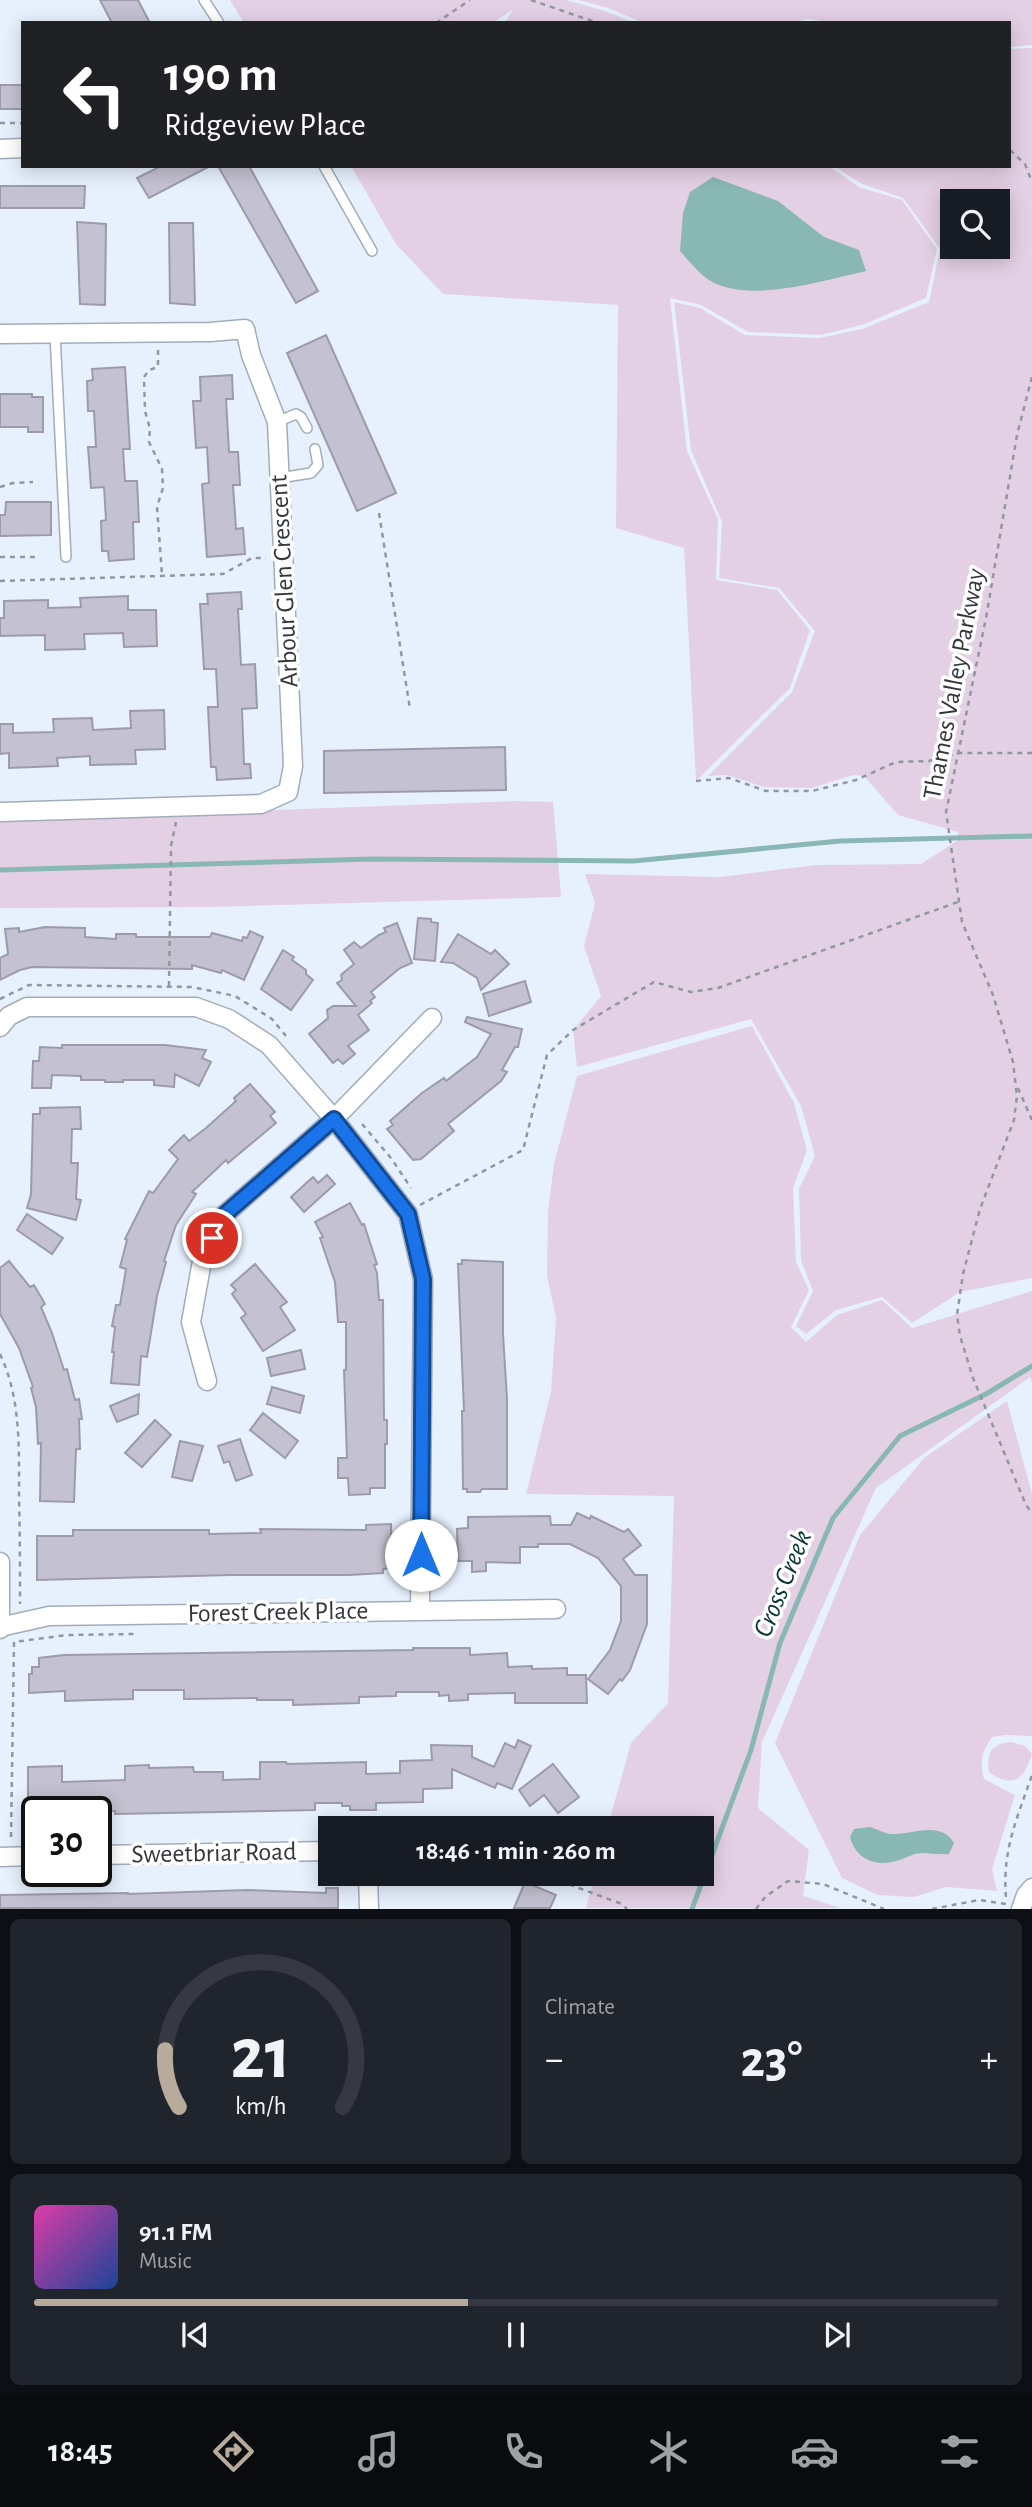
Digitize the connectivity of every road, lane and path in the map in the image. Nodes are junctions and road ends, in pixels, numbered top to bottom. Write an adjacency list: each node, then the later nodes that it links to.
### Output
1 (204, 0): 4 (lane)
2 (470, 0): 5 (path)
3 (531, 0): 6 (path)
4 (218, 21)
5 (439, 21)
6 (592, 21)
7 (0, 123): 8 (path)
8 (21, 123)
9 (21, 148): 10 (street)
10 (0, 149)
11 (1011, 151): 13 (path)
12 (325, 168): 14 (lane)
13 (1032, 182)
14 (372, 251)
15 (159, 332): 17 (street, Arbour Glen Crescent); 19 (street, Arbour Glen Crescent); 30 (path)
16 (0, 334): 17 (street, Arbour Glen Crescent)
17 (55, 334): 28 (lane)
18 (1032, 377): 33 (path, Thames Valley Parkway)
19 (277, 422): 20 (lane); 22 (street, Arbour Glen Crescent)
20 (307, 428)
21 (315, 449): 22 (lane)
22 (279, 478): 29 (street, Arbour Glen Crescent)
23 (33, 482): 24 (path)
24 (0, 487)
25 (379, 513): 32 (path)
26 (39, 556): 27 (path)
27 (0, 557)
28 (66, 557)
29 (283, 557): 30 (path); 36 (street, Arbour Glen Crescent)
30 (162, 576): 31 (path)
31 (0, 581)
32 (410, 709)
33 (958, 753): 34 (path); 35 (path); 38 (path, Thames Valley Parkway)
34 (1032, 753)
35 (696, 781)
36 (180, 807): 37 (street, Arbour Glen Crescent); 39 (path)
37 (0, 812)
38 (958, 902): 42 (path, Thames Valley Parkway); 47 (path)
39 (169, 986)
40 (432, 1018): 43 (street)
41 (0, 1027): 43 (street)
42 (1016, 1082): 45 (path); 50 (path, Thames Valley Parkway)
43 (334, 1119): 49 (street); 54 (street)
44 (357, 1119): 46 (path)
45 (1032, 1121)
46 (417, 1196)
47 (416, 1207)
48 (0, 1354): 52 (path)
49 (207, 1381)
50 (1032, 1513)
51 (0, 1562): 55 (street)
52 (20, 1607)
53 (556, 1609): 54 (street, Forest Creek Place)
54 (420, 1610): 55 (street, Forest Creek Place)
55 (0, 1628)
56 (136, 1633): 58 (path)
57 (1032, 1775): 70 (path)
58 (10, 1837)
59 (318, 1851): 60 (street, Sweetbriar Road)
60 (112, 1855)
61 (21, 1856): 62 (street)
62 (0, 1857)
63 (368, 1886): 66 (street)
64 (573, 1886): 67 (path)
65 (1032, 1888): 71 (street)
66 (369, 1909)
67 (627, 1909)
68 (756, 1909): 69 (path)
69 (884, 1909)
70 (932, 1909)
71 (1021, 1909)

